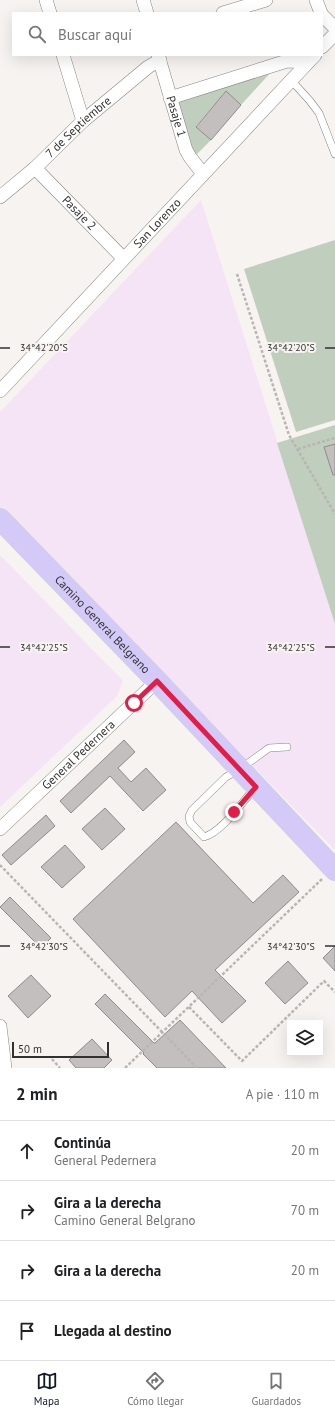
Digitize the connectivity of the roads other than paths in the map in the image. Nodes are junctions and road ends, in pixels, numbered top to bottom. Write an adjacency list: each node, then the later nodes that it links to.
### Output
1 (46, 0): 5 (street)
2 (143, 0): 6 (street)
3 (266, 0): 7 (street)
4 (316, 0): 8 (street)
5 (50, 12)
6 (147, 12)
7 (226, 12)
8 (320, 12)
9 (323, 16): 10 (street)
10 (335, 28)
11 (335, 34): 12 (street)
12 (323, 46)
13 (63, 56): 18 (street)
14 (159, 58): 17 (street, Pasaje 1); 18 (street, 7 de Septiembre)
15 (311, 58): 16 (street, San Lorenzo); 17 (street)
16 (291, 80): 19 (lane); 21 (street, San Lorenzo)
17 (170, 98): 21 (street, Pasaje 1)
18 (83, 121): 20 (street, 7 de Septiembre)
19 (335, 154)
20 (35, 168): 22 (street, 7 de Septiembre); 23 (street, Pasaje 2)
21 (203, 174): 23 (street, San Lorenzo)
22 (0, 197)
23 (124, 258): 24 (street, San Lorenzo)
24 (0, 390)
25 (0, 519): 26 (main road, Camino General Belgrano)
26 (157, 681): 28 (main road, Camino General Belgrano); 30 (street, General Pedernera)
27 (287, 747): 28 (lane)
28 (240, 769): 29 (main road, Camino General Belgrano); 29 (lane)
29 (256, 787): 31 (main road, Camino General Belgrano)
30 (0, 829)
31 (329, 874)
32 (0, 1026): 33 (street)
33 (6, 1068)

